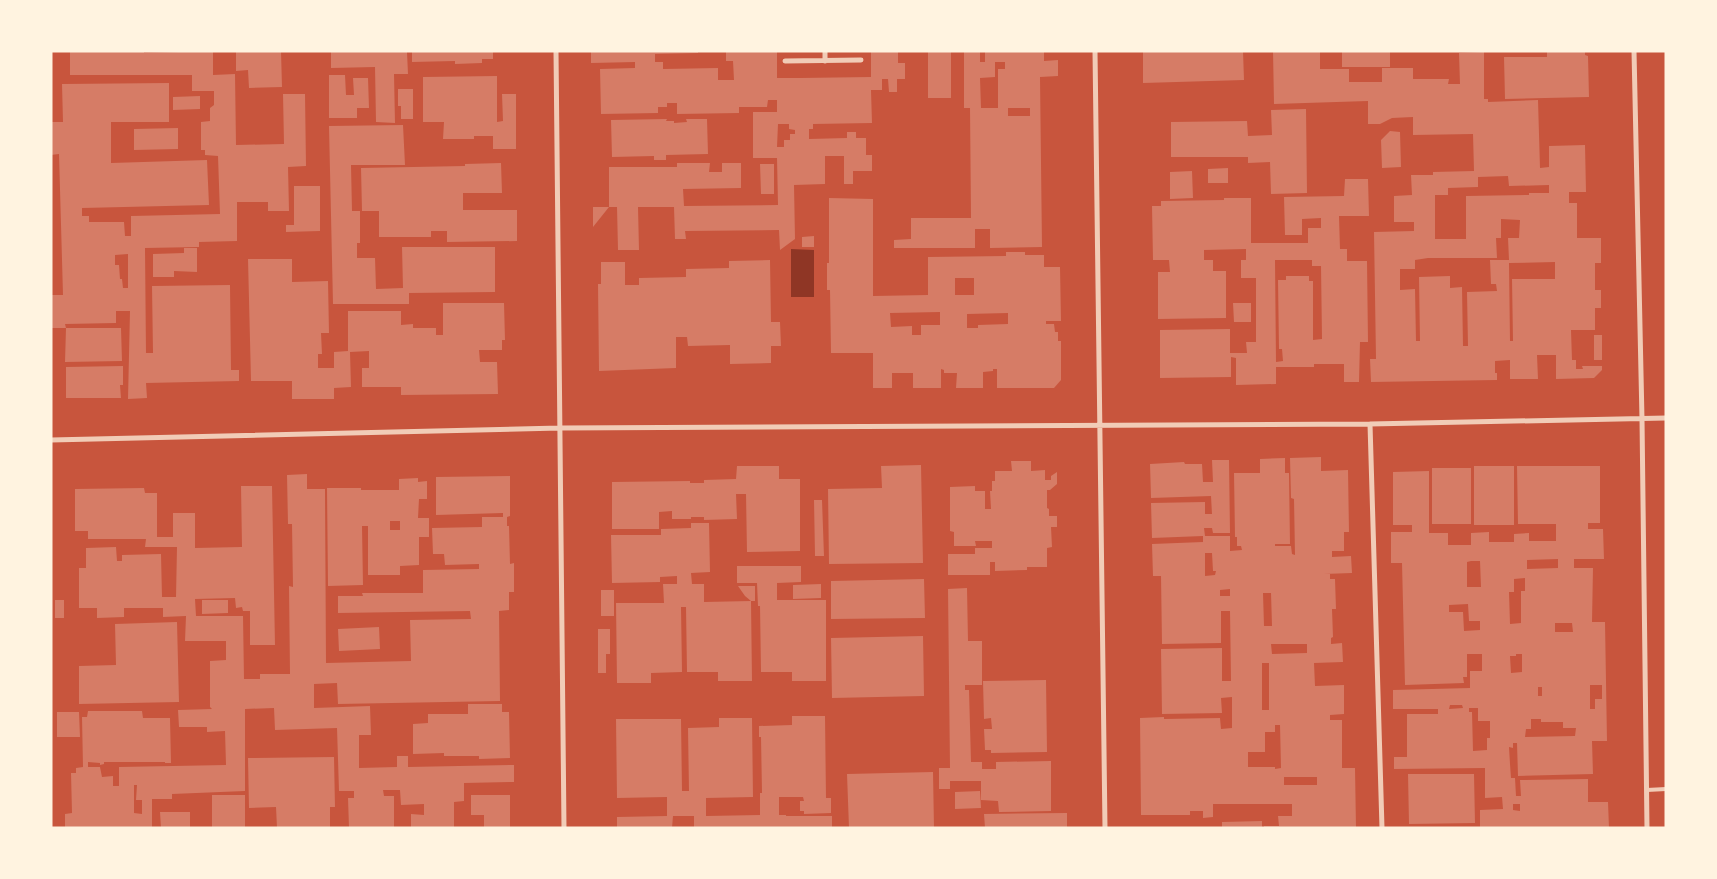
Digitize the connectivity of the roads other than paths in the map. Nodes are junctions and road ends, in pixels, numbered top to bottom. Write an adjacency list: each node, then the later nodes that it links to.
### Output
1 (556, 51): 12 (street)
2 (825, 51): 7 (street)
3 (1095, 51): 11 (street)
4 (1634, 51): 9 (street)
5 (861, 60): 7 (street)
6 (785, 61): 7 (street)
7 (825, 61)
8 (1666, 418): 9 (street)
9 (1642, 419): 10 (street); 15 (street)
10 (1370, 424): 11 (street); 18 (street)
11 (1098, 426): 12 (street); 17 (street)
12 (560, 428): 13 (street); 16 (street)
13 (51, 440)
14 (1666, 789): 15 (lane)
15 (1647, 790): 19 (street)
16 (564, 828)
17 (1105, 828)
18 (1382, 828)
19 (1647, 828)

